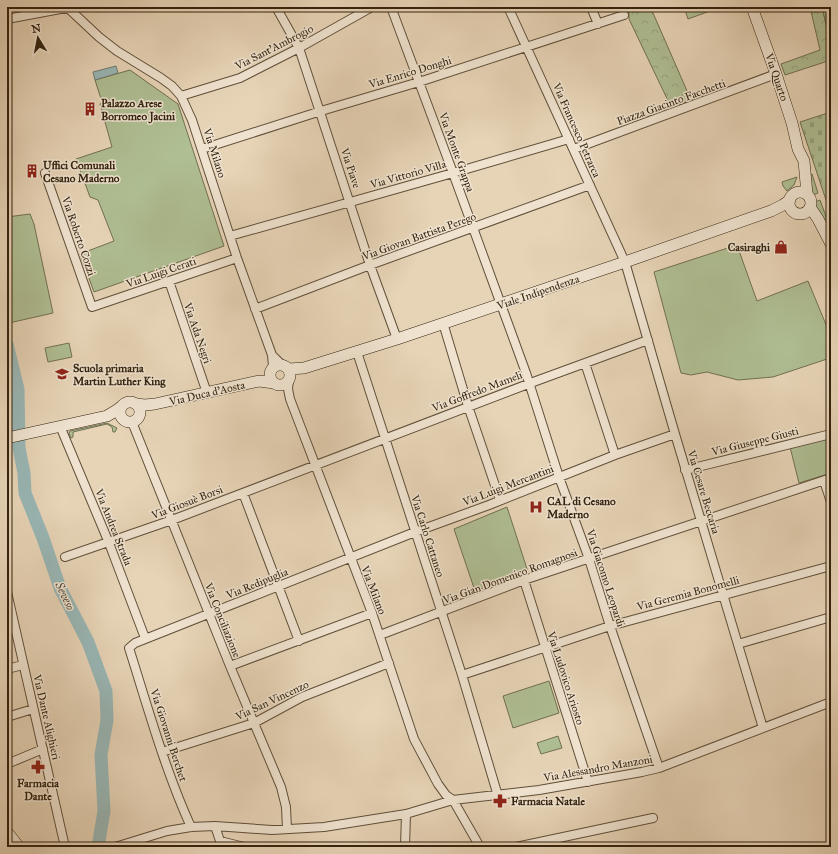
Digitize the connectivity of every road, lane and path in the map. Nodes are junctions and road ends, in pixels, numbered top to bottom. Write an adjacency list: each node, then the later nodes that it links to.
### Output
1 (276, 7): 13 (street, Via Piave)
2 (372, 7): 13 (street, Via Sant'Ambrogio)
3 (391, 7): 15 (street, Via Monte Grappa)
4 (508, 7): 12 (street, Via Francesco Petrarca)
5 (591, 7): 11 (street)
6 (752, 7): 14 (street, Via Quarto)
7 (70, 8): 8 (street); 16 (street, Via Milano)
8 (40, 10): 10 (street)
9 (624, 15): 11 (street, Via Enrico Donghi)
10 (7, 19)
11 (598, 24): 12 (street, Via Enrico Donghi)
12 (527, 47): 15 (street, Via Enrico Donghi); 18 (street, Via Francesco Petrarca)
13 (300, 48): 16 (street, Via Sant'Ambrogio); 17 (street, Via Piave)
14 (776, 74): 19 (street, Piazza Giacinto Facchetti); 25 (street, Via Quarto)
15 (419, 82): 17 (street, Via Enrico Donghi); 22 (street, Via Monte Grappa)
16 (181, 96): 20 (street, Via Milano)
17 (321, 111): 20 (street, Via Enrico Donghi); 24 (street, Via Piave)
18 (569, 139): 19 (street, Via Francesco Petrarca); 22 (street, Via Vittorio Villa)
19 (574, 149): 23 (street, Via Francesco Petrarca)
20 (202, 150): 27 (street, Via Milano)
21 (45, 173): 34 (street, Via Roberto Cozzi)
22 (453, 173): 24 (street, Via Vittorio Villa); 26 (street, Via Monte Grappa)
23 (590, 185): 26 (street, Via Giovan Battista Perego); 30 (street, Via Francesco Petrarca)
24 (351, 202): 27 (street, Via Vittorio Villa); 31 (street, Via Piave)
25 (799, 203): 28 (street); 30 (street, Viale Indipendenza)
26 (472, 228): 31 (street, Via Giovan Battista Perego); 33 (street, Via Monte Grappa)
27 (230, 236): 29 (street, Via Milano)
28 (831, 244)
29 (237, 258): 32 (street, Via Luigi Cerati); 35 (street, Via Milano)
30 (625, 262): 33 (street, Viale Indipendenza); 38 (street, Via Cesare Beccaria)
31 (370, 264): 35 (street, Via Giovan Battista Perego); 37 (street, Via Piave)
32 (168, 281): 34 (street, Via Luigi Cerati); 43 (street, Via Ada Negri)
33 (501, 304): 36 (street, Viale Indipendenza); 42 (street, Via Giacomo Leopardi)
34 (92, 307)
35 (255, 309): 41 (street, Via Milano)
36 (443, 323): 37 (street, Viale Indipendenza); 47 (street)
37 (397, 339): 39 (street, Viale Indipendenza)
38 (648, 340): 40 (street, Via Goffredo Mameli); 51 (street, Via Cesare Beccaria)
39 (357, 352): 41 (street, Viale Indipendenza); 54 (street, Via Carlo Cattaneo)
40 (585, 363): 42 (street, Via Goffredo Mameli); 55 (street)
41 (281, 373): 43 (street, Via Duca d'Aosta); 56 (street, Via Milano)
42 (529, 383): 47 (street, Via Goffredo Mameli); 58 (street, Via Giacomo Leopardi)
43 (207, 393): 45 (street, Via Duca d'Aosta)
44 (136, 404): 45 (street, Via Duca d'Aosta); 46 (street, Via Duca d'Aosta); 49 (street)
45 (155, 404): 49 (street, Via Duca d'Aosta)
46 (122, 406): 48 (street); 49 (street)
47 (468, 406): 54 (street, Via Goffredo Mameli); 61 (street)
48 (107, 416): 49 (street); 50 (street)
49 (132, 419): 63 (street, Via Conciliazione)
50 (60, 426): 53 (street); 66 (street, Via Andrea Strada)
51 (675, 434): 55 (street, Via Luigi Mercantini); 57 (street, Via Cesare Beccaria)
52 (831, 434): 57 (street, Via Giuseppe Giusti)
53 (10, 437)
54 (384, 438): 56 (street, Via Goffredo Mameli); 65 (street, Via Carlo Cattaneo)
55 (615, 455): 58 (street, Via Luigi Mercantini)
56 (315, 464): 60 (street, Via Giosuè Borsi); 68 (street, Via Milano)
57 (685, 470): 64 (street, Via Cesare Beccaria)
58 (559, 477): 61 (street, Via Luigi Mercantini); 69 (street, Via Giacomo Leopardi)
59 (827, 480): 62 (street); 64 (street, Via Gian Domenico Romagnosi)
60 (243, 493): 63 (street, Via Giosuè Borsi); 72 (street)
61 (500, 500): 65 (street, Via Luigi Mercantini)
62 (831, 502)
63 (172, 520): 66 (street, Via Giosuè Borsi); 77 (street, Via Conciliazione)
64 (702, 522): 69 (street, Via Gian Domenico Romagnosi); 74 (street, Via Cesare Beccaria)
65 (415, 532): 68 (street, Via Luigi Mercantini); 75 (street, Via Carlo Cattaneo)
66 (109, 542): 67 (street, Via Giosuè Borsi); 81 (street, Via Andrea Strada)
67 (65, 557)
68 (350, 558): 72 (street, Via Redipuglia); 76 (street, Via Milano)
69 (589, 559): 71 (street, Via Gian Domenico Romagnosi); 79 (street, Via Giacomo Leopardi)
70 (831, 566): 74 (street, Via Geremia Bonomelli)
71 (524, 580): 75 (street, Via Gian Domenico Romagnosi); 84 (street, Via Ludovico Ariosto)
72 (277, 587): 77 (street, Via Redipuglia); 82 (street)
73 (7, 592): 87 (street, Via Dante Alighieri)
74 (723, 594): 79 (street, Via Geremia Bonomelli); 83 (street, Via Cesare Beccaria)
75 (441, 612): 80 (street, Via Gian Domenico Romagnosi); 90 (street, Via Carlo Cattaneo)
76 (372, 613): 80 (street, Via Milano); 82 (street)
77 (209, 614): 81 (street, Via Redipuglia); 88 (street, Via Conciliazione)
78 (831, 617): 83 (street)
79 (610, 626): 84 (street, Via Geremia Bonomelli); 99 (street, Via Giacomo Leopardi)
80 (380, 636): 86 (street, Via Milano)
81 (146, 638): 85 (street, Via Redipuglia)
82 (299, 641): 88 (street)
83 (738, 644): 95 (street, Via Cesare Beccaria)
84 (545, 647): 90 (street, Via Geremia Bonomelli); 100 (street, Via Ludovico Ariosto)
85 (129, 648): 97 (street, Via Giovanni Berchet)
86 (389, 663): 94 (street, Via San Vincenzo); 102 (street, Via Milano)
87 (23, 665): 89 (street); 92 (street, Via Dante Alighieri)
88 (230, 666): 94 (street, Via Conciliazione)
89 (7, 669)
90 (462, 675): 101 (street, Via Carlo Cattaneo)
91 (831, 702): 95 (street, Via Alessandro Manzoni)
92 (33, 708): 93 (street); 96 (street, Via Dante Alighieri)
93 (7, 717)
94 (254, 722): 97 (street, Via San Vincenzo); 107 (street, Via Conciliazione)
95 (763, 728): 99 (street, Via Alessandro Manzoni)
96 (43, 749): 98 (street); 110 (street, Via Dante Alighieri)
97 (162, 752): 106 (street, Via Giovanni Berchet)
98 (7, 764)
99 (659, 768): 100 (street, Via Alessandro Manzoni)
100 (588, 782): 101 (street, Via Alessandro Manzoni)
101 (498, 796): 102 (street, Via Alessandro Manzoni)
102 (453, 800): 103 (street, Via Alessandro Manzoni); 114 (street, Via Milano)
103 (406, 814): 107 (street, Via Alessandro Manzoni); 113 (street)
104 (653, 818): 115 (street)
105 (215, 826): 106 (street, Via Alessandro Manzoni); 107 (street, Via Alessandro Manzoni); 112 (street)
106 (191, 827): 111 (street, Via Alessandro Manzoni)
107 (287, 828)
108 (7, 832): 109 (street)
109 (19, 847)
110 (65, 847)
111 (115, 847)
112 (244, 847)
113 (405, 847)
114 (480, 847)
115 (516, 847)

